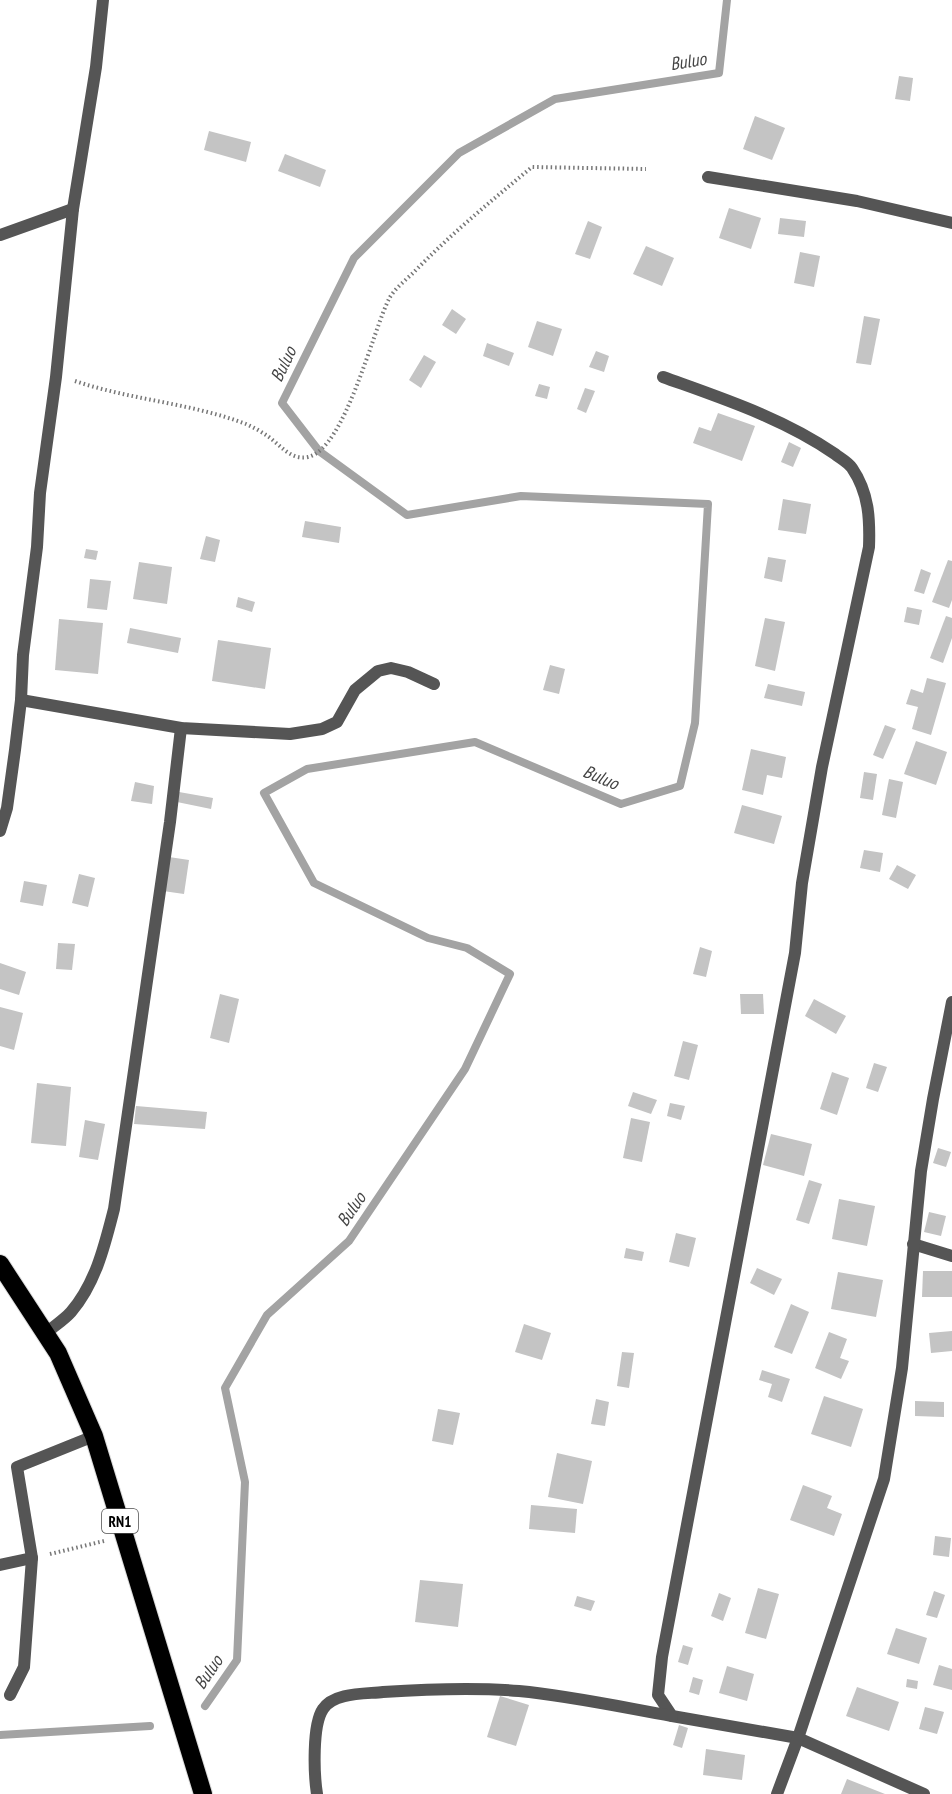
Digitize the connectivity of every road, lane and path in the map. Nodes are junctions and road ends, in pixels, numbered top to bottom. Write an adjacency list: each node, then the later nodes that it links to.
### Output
1 (103, 0): 4 (street)
2 (646, 169): 7 (path)
3 (708, 177): 5 (street)
4 (73, 209): 6 (street); 7 (street)
5 (952, 223)
6 (0, 235)
7 (56, 376): 10 (street)
8 (663, 377): 23 (street)
9 (434, 684): 11 (street)
10 (21, 700): 11 (street); 12 (street)
11 (181, 728): 17 (street)
12 (0, 831)
13 (952, 1002): 14 (street)
14 (913, 1244): 15 (street); 24 (street)
15 (952, 1256)
16 (0, 1263): 17 (highway, RN1)
17 (46, 1333): 18 (highway, RN1)
18 (94, 1436): 19 (highway, RN1); 20 (street)
19 (125, 1536): 20 (path); 25 (highway, RN1)
20 (32, 1558): 21 (street); 22 (street)
21 (0, 1565)
22 (10, 1695)
23 (672, 1716): 24 (street); 26 (street)
24 (798, 1738): 27 (street); 28 (street)
25 (203, 1794)
26 (317, 1794)
27 (777, 1794)
28 (924, 1794)

